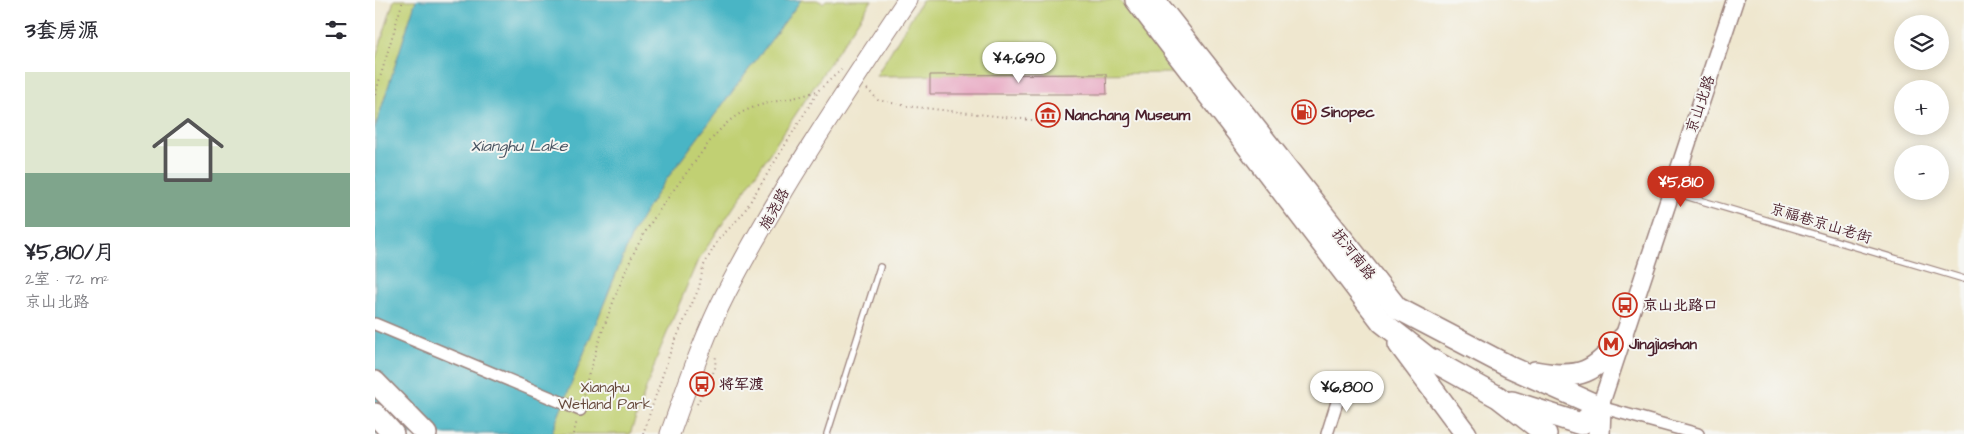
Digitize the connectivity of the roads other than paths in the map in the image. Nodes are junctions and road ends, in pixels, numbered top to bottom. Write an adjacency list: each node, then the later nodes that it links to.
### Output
1 (891, 0): 22 (main road, 施尧路)
2 (907, 0): 23 (main road, 施尧路)
3 (1135, 0): 9 (highway, 抚河南路)
4 (1154, 0): 12 (highway, 抚河南路)
5 (1735, 0): 6 (street, 京山北路)
6 (1670, 192): 8 (lane, 京福巷京山老街); 11 (street, 京山北路)
7 (880, 267): 24 (lane)
8 (1964, 279)
9 (1382, 322): 15 (highway, 抚河南路); 26 (highway)
10 (375, 324): 17 (street)
11 (1623, 338): 12 (highway); 16 (street, 京山北路)
12 (1510, 367): 16 (highway, 抚河南路)
13 (375, 382): 21 (highway)
14 (1343, 383): 25 (street)
15 (1498, 397): 16 (highway); 27 (highway, 抚河南路)
16 (1600, 407): 19 (street); 28 (highway); 29 (highway)
17 (579, 410)
18 (375, 414): 20 (highway)
19 (1673, 431): 30 (street)
20 (393, 434)
21 (426, 434)
22 (659, 434)
23 (670, 434)
24 (827, 434)
25 (1327, 434)
26 (1465, 434)
27 (1546, 434)
28 (1591, 434)
29 (1599, 434)
30 (1698, 434)

